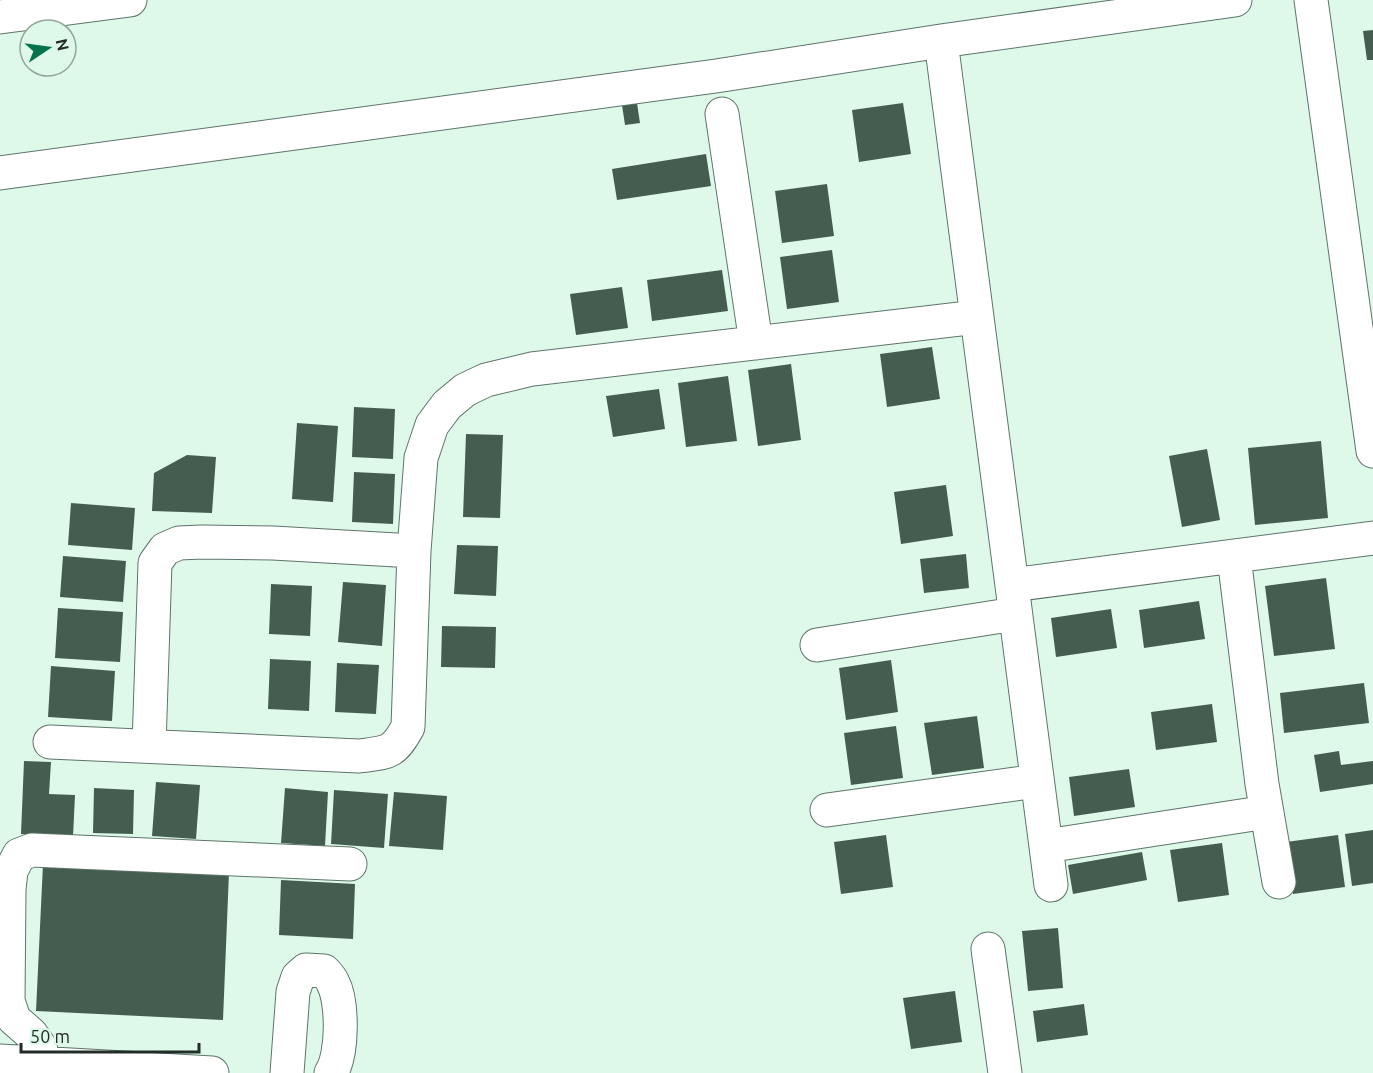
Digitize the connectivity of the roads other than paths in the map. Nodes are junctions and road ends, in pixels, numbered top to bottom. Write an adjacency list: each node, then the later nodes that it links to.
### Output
1 (130, 0): 4 (street)
2 (1235, 0): 5 (street)
3 (1311, 0): 10 (street)
4 (0, 17)
5 (941, 41): 7 (street); 8 (street)
6 (722, 114): 9 (street)
7 (0, 173)
8 (977, 317): 9 (street); 14 (street)
9 (756, 343): 12 (street)
10 (1373, 451)
11 (1373, 538): 13 (street)
12 (414, 551): 17 (street); 17 (street)
13 (1234, 556): 14 (street); 20 (street)
14 (1014, 599): 15 (street); 18 (street)
15 (817, 645)
16 (50, 742): 17 (street)
17 (149, 747)
18 (1037, 781): 19 (street); 21 (street)
19 (826, 810)
20 (1267, 812): 21 (street); 23 (street)
21 (1046, 846): 24 (street)
22 (350, 864): 27 (street)
23 (1279, 882)
24 (1051, 885)
25 (988, 949): 31 (street)
26 (0, 1061): 27 (street)
27 (44, 1063): 28 (street)
28 (213, 1073)
29 (287, 1073): 30 (street)
30 (331, 1073)
31 (1005, 1073)

